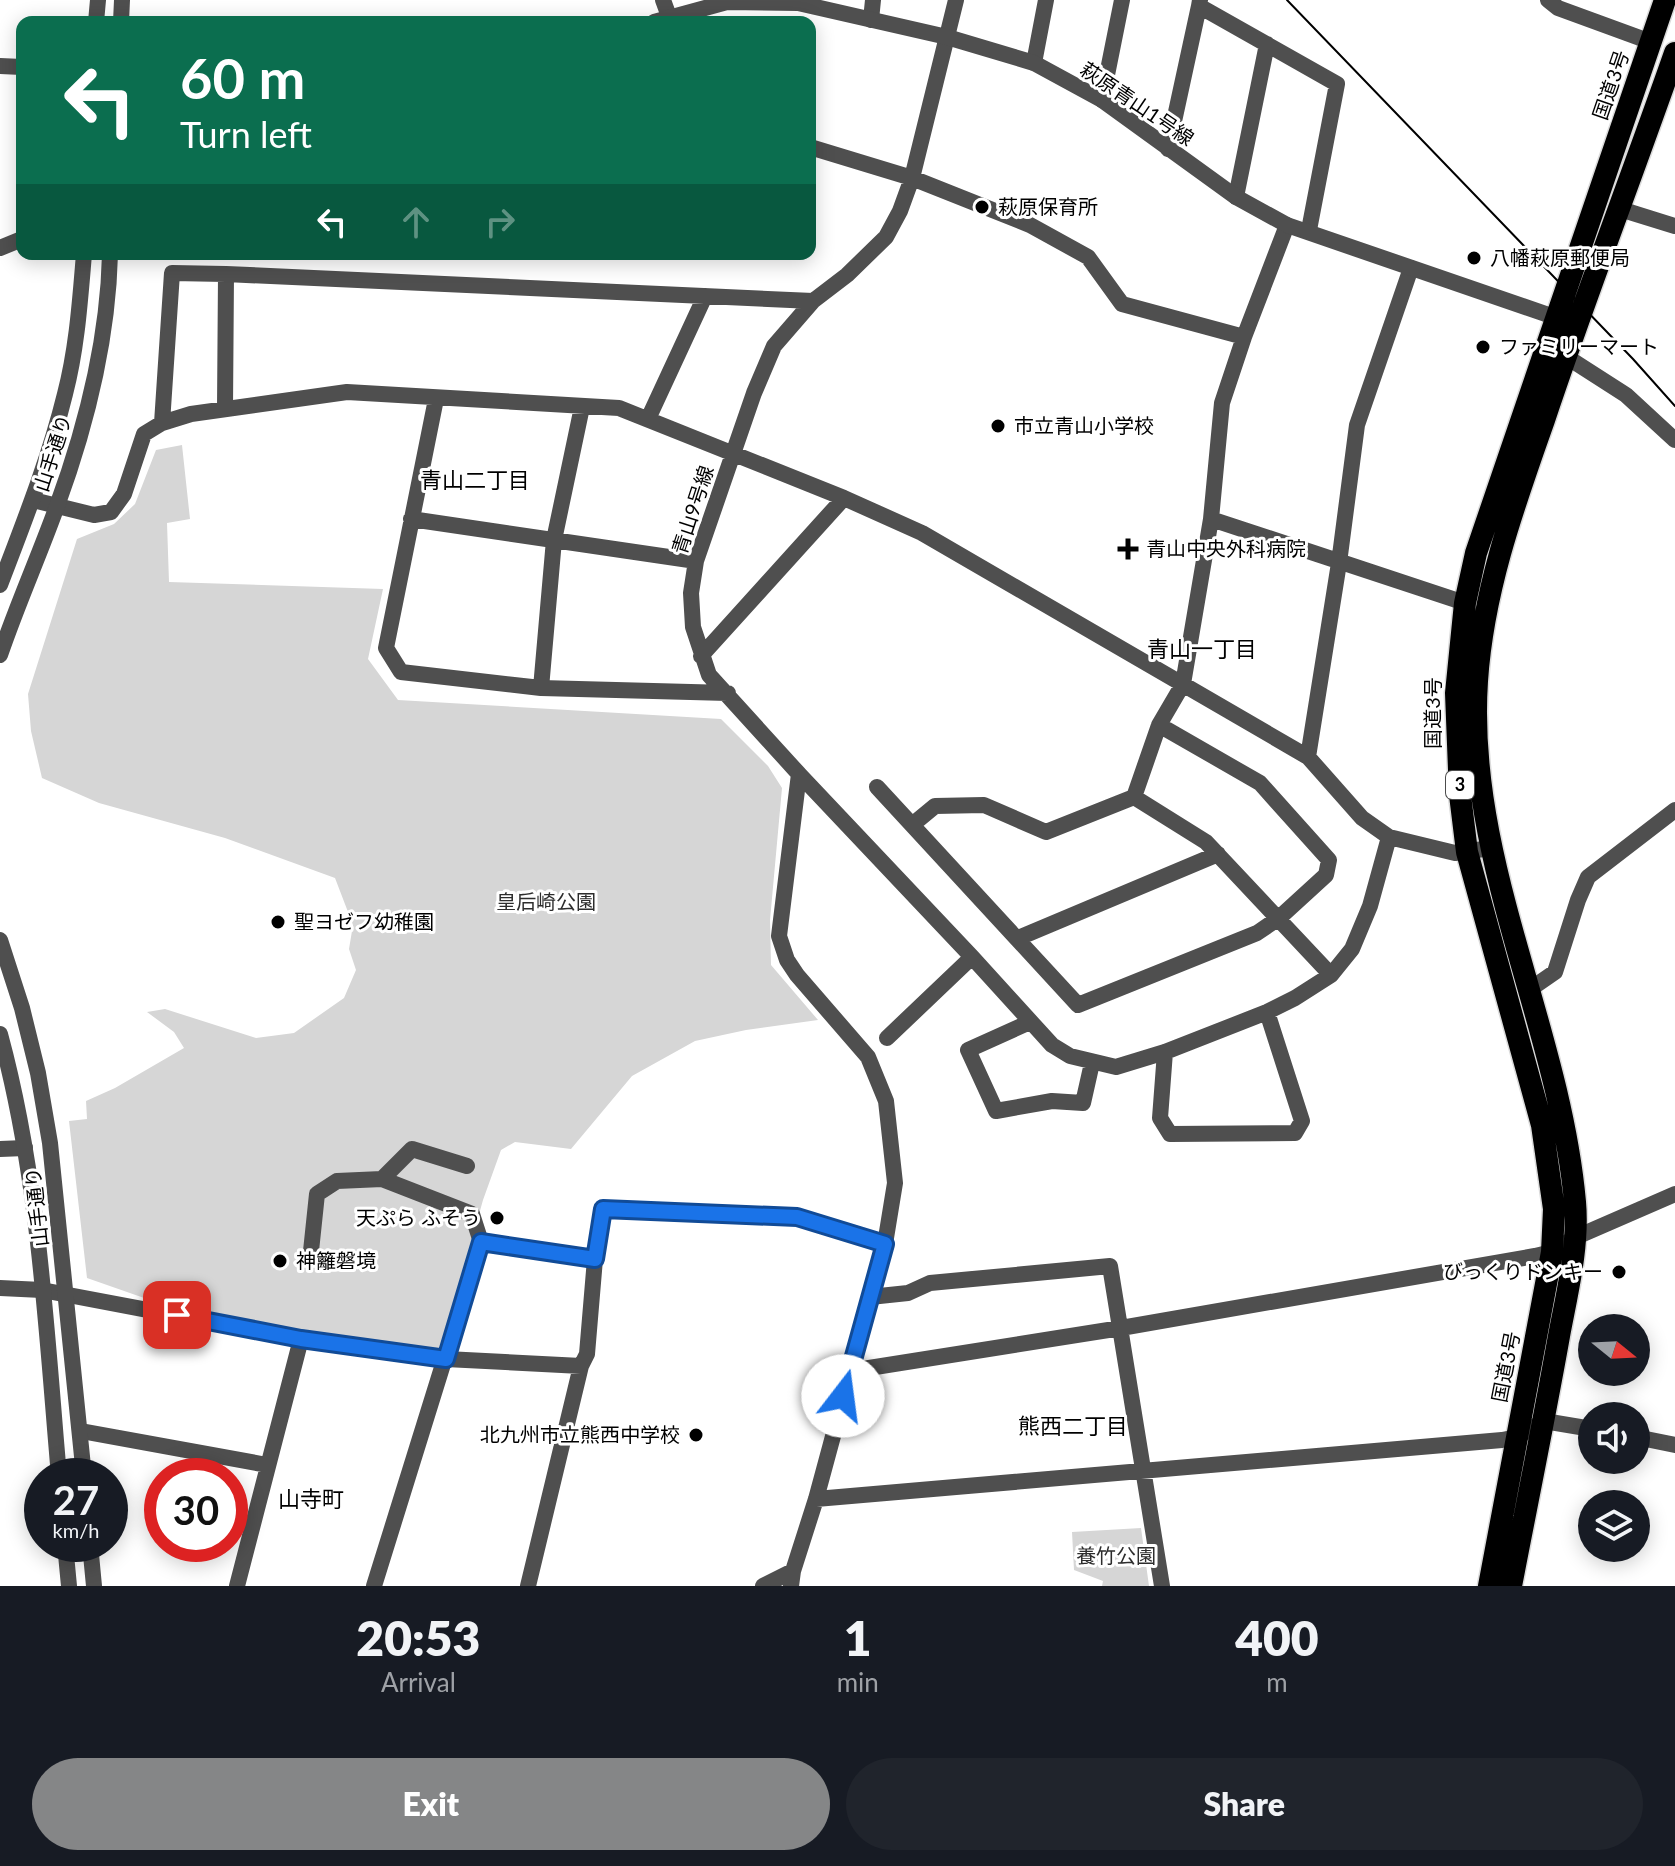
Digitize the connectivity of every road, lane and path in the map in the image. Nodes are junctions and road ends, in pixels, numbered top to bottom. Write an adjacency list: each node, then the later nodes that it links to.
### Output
1 (873, 0): 9 (street)
2 (956, 0): 10 (street, 青山9号線)
3 (1046, 0): 14 (street)
4 (1122, 0): 15 (street)
5 (1548, 0): 11 (street)
6 (1665, 0): 11 (highway, 国道3号 / 3)
7 (1199, 3): 12 (street); 17 (street)
8 (678, 16): 9 (street, 萩原青山1号線)
9 (871, 20): 10 (street, 萩原青山1号線)
10 (947, 37): 14 (street, 萩原青山1号線); 18 (street, 青山9号線)
11 (1651, 42): 30 (highway, 国道3号 / 3)
12 (1267, 44): 19 (street); 23 (street)
13 (1675, 53): 20 (highway, 国道3号 / 3)
14 (1034, 63): 15 (street, 萩原青山1号線)
15 (1102, 100): 17 (street, 萩原青山1号線)
16 (816, 149): 18 (street)
17 (1168, 149): 19 (street, 萩原青山1号線)
18 (912, 178): 29 (street, 青山9号線); 31 (street)
19 (1236, 197): 21 (street, 萩原青山1号線)
20 (1620, 209): 22 (street); 30 (highway, 国道3号 / 3)
21 (1287, 225): 23 (street, 萩原青山1号線); 31 (street)
22 (1675, 226)
23 (1309, 230): 26 (street, 萩原青山1号線)
24 (83, 260): 41 (street, 山手通り)
25 (110, 260): 42 (street, 山手通り)
26 (1411, 268): 30 (street, 萩原青山1号線); 47 (street)
27 (226, 274): 28 (street); 35 (street); 37 (street)
28 (705, 296): 29 (street); 36 (street)
29 (813, 301): 39 (street, 青山9号線)
30 (1567, 321): 32 (highway, 国道3号 / 3)
31 (1244, 337): 44 (street)
32 (1556, 351): 38 (street); 49 (highway, 国道3号 / 3); 63 (highway, 国道3号 / 3)
33 (436, 399): 34 (street); 35 (street); 43 (street)
34 (582, 407): 36 (street); 45 (street)
35 (225, 408): 37 (street)
36 (648, 419): 39 (street)
37 (162, 423): 42 (street)
38 (1675, 440)
39 (733, 454): 40 (street); 46 (street, 青山9号線)
40 (844, 498): 51 (street); 52 (street)
41 (33, 500): 42 (street); 48 (street, 山手通り)
42 (57, 507): 50 (street, 山手通り)
43 (411, 519): 45 (street); 53 (street)
44 (1211, 519): 47 (street); 52 (street)
45 (554, 540): 46 (street); 53 (street)
46 (696, 561): 51 (street, 青山9号線)
47 (1339, 563): 49 (street); 56 (street)
48 (0, 585)
49 (1465, 603): 64 (highway, 国道3号 / 3)
50 (0, 655)
51 (701, 656): 54 (street, 青山9号線)
52 (1183, 684): 55 (street); 56 (street)
53 (541, 688): 54 (street)
54 (728, 693): 57 (street, 青山9号線)
55 (1159, 725): 59 (street); 66 (street)
56 (1308, 757): 62 (street)
57 (799, 774): 69 (street, 青山9号線); 85 (street)
58 (877, 787): 61 (street)
59 (1134, 797): 61 (street); 65 (street)
60 (1675, 810): 71 (street)
61 (912, 825): 67 (street)
62 (1389, 837): 64 (street); 70 (street)
63 (1491, 848): 64 (street); 71 (highway, 国道3号 / 3)
64 (1467, 852): 87 (highway, 国道3号 / 3)
65 (1218, 854): 66 (street); 67 (street)
66 (1279, 918): 67 (street); 70 (street)
67 (1018, 938)
68 (0, 940): 91 (street, 山手通り)
69 (972, 957): 73 (street, 青山9号線); 75 (street)
70 (1331, 975): 72 (street)
71 (1529, 990): 83 (highway, 国道3号 / 3)
72 (1267, 1012): 76 (street); 76 (street)
73 (1030, 1022): 77 (street, 青山9号線); 77 (street)
74 (0, 1034): 78 (street, 山手通り)
75 (887, 1038)
76 (1165, 1052): 77 (street)
77 (1092, 1063)
78 (25, 1148): 79 (street); 90 (street, 山手通り)
79 (0, 1149)
80 (467, 1166): 81 (street)
81 (382, 1179): 84 (street); 86 (street)
82 (1675, 1194): 83 (street)
83 (1574, 1238): 87 (street); 98 (highway, 国道3号 / 3)
84 (481, 1242): 88 (street); 95 (street)
85 (885, 1244): 88 (street); 92 (street)
86 (311, 1251)
87 (1552, 1252): 93 (street); 101 (highway, 国道3号 / 3)
88 (595, 1259): 96 (street)
89 (0, 1288): 90 (street)
90 (42, 1290): 91 (street); 104 (street, 山手通り)
91 (67, 1294): 94 (street); 100 (street, 山手通り)
92 (870, 1297): 93 (street); 97 (street)
93 (1121, 1328): 97 (street); 107 (street)
94 (301, 1339): 95 (street); 106 (street)
95 (446, 1359): 96 (street); 115 (street)
96 (581, 1366): 116 (street)
97 (850, 1371): 108 (street)
98 (1544, 1421): 99 (street); 101 (street); 120 (highway, 国道3号 / 3)
99 (1578, 1427)
100 (81, 1431): 105 (street, 山手通り); 106 (street)
101 (1517, 1437): 107 (street); 119 (highway, 国道3号 / 3)
102 (1650, 1440): 103 (street)
103 (1675, 1445)
104 (57, 1458)
105 (83, 1458)
106 (267, 1465): 114 (street)
107 (1144, 1471): 108 (street); 118 (street)
108 (816, 1499): 111 (street)
109 (67, 1562): 112 (street)
110 (92, 1562): 113 (street)
111 (793, 1582): 117 (street)
112 (69, 1586)
113 (94, 1586)
114 (237, 1586)
115 (374, 1586)
116 (528, 1586)
117 (763, 1586)
118 (1164, 1586)
119 (1489, 1586)
120 (1511, 1586)

